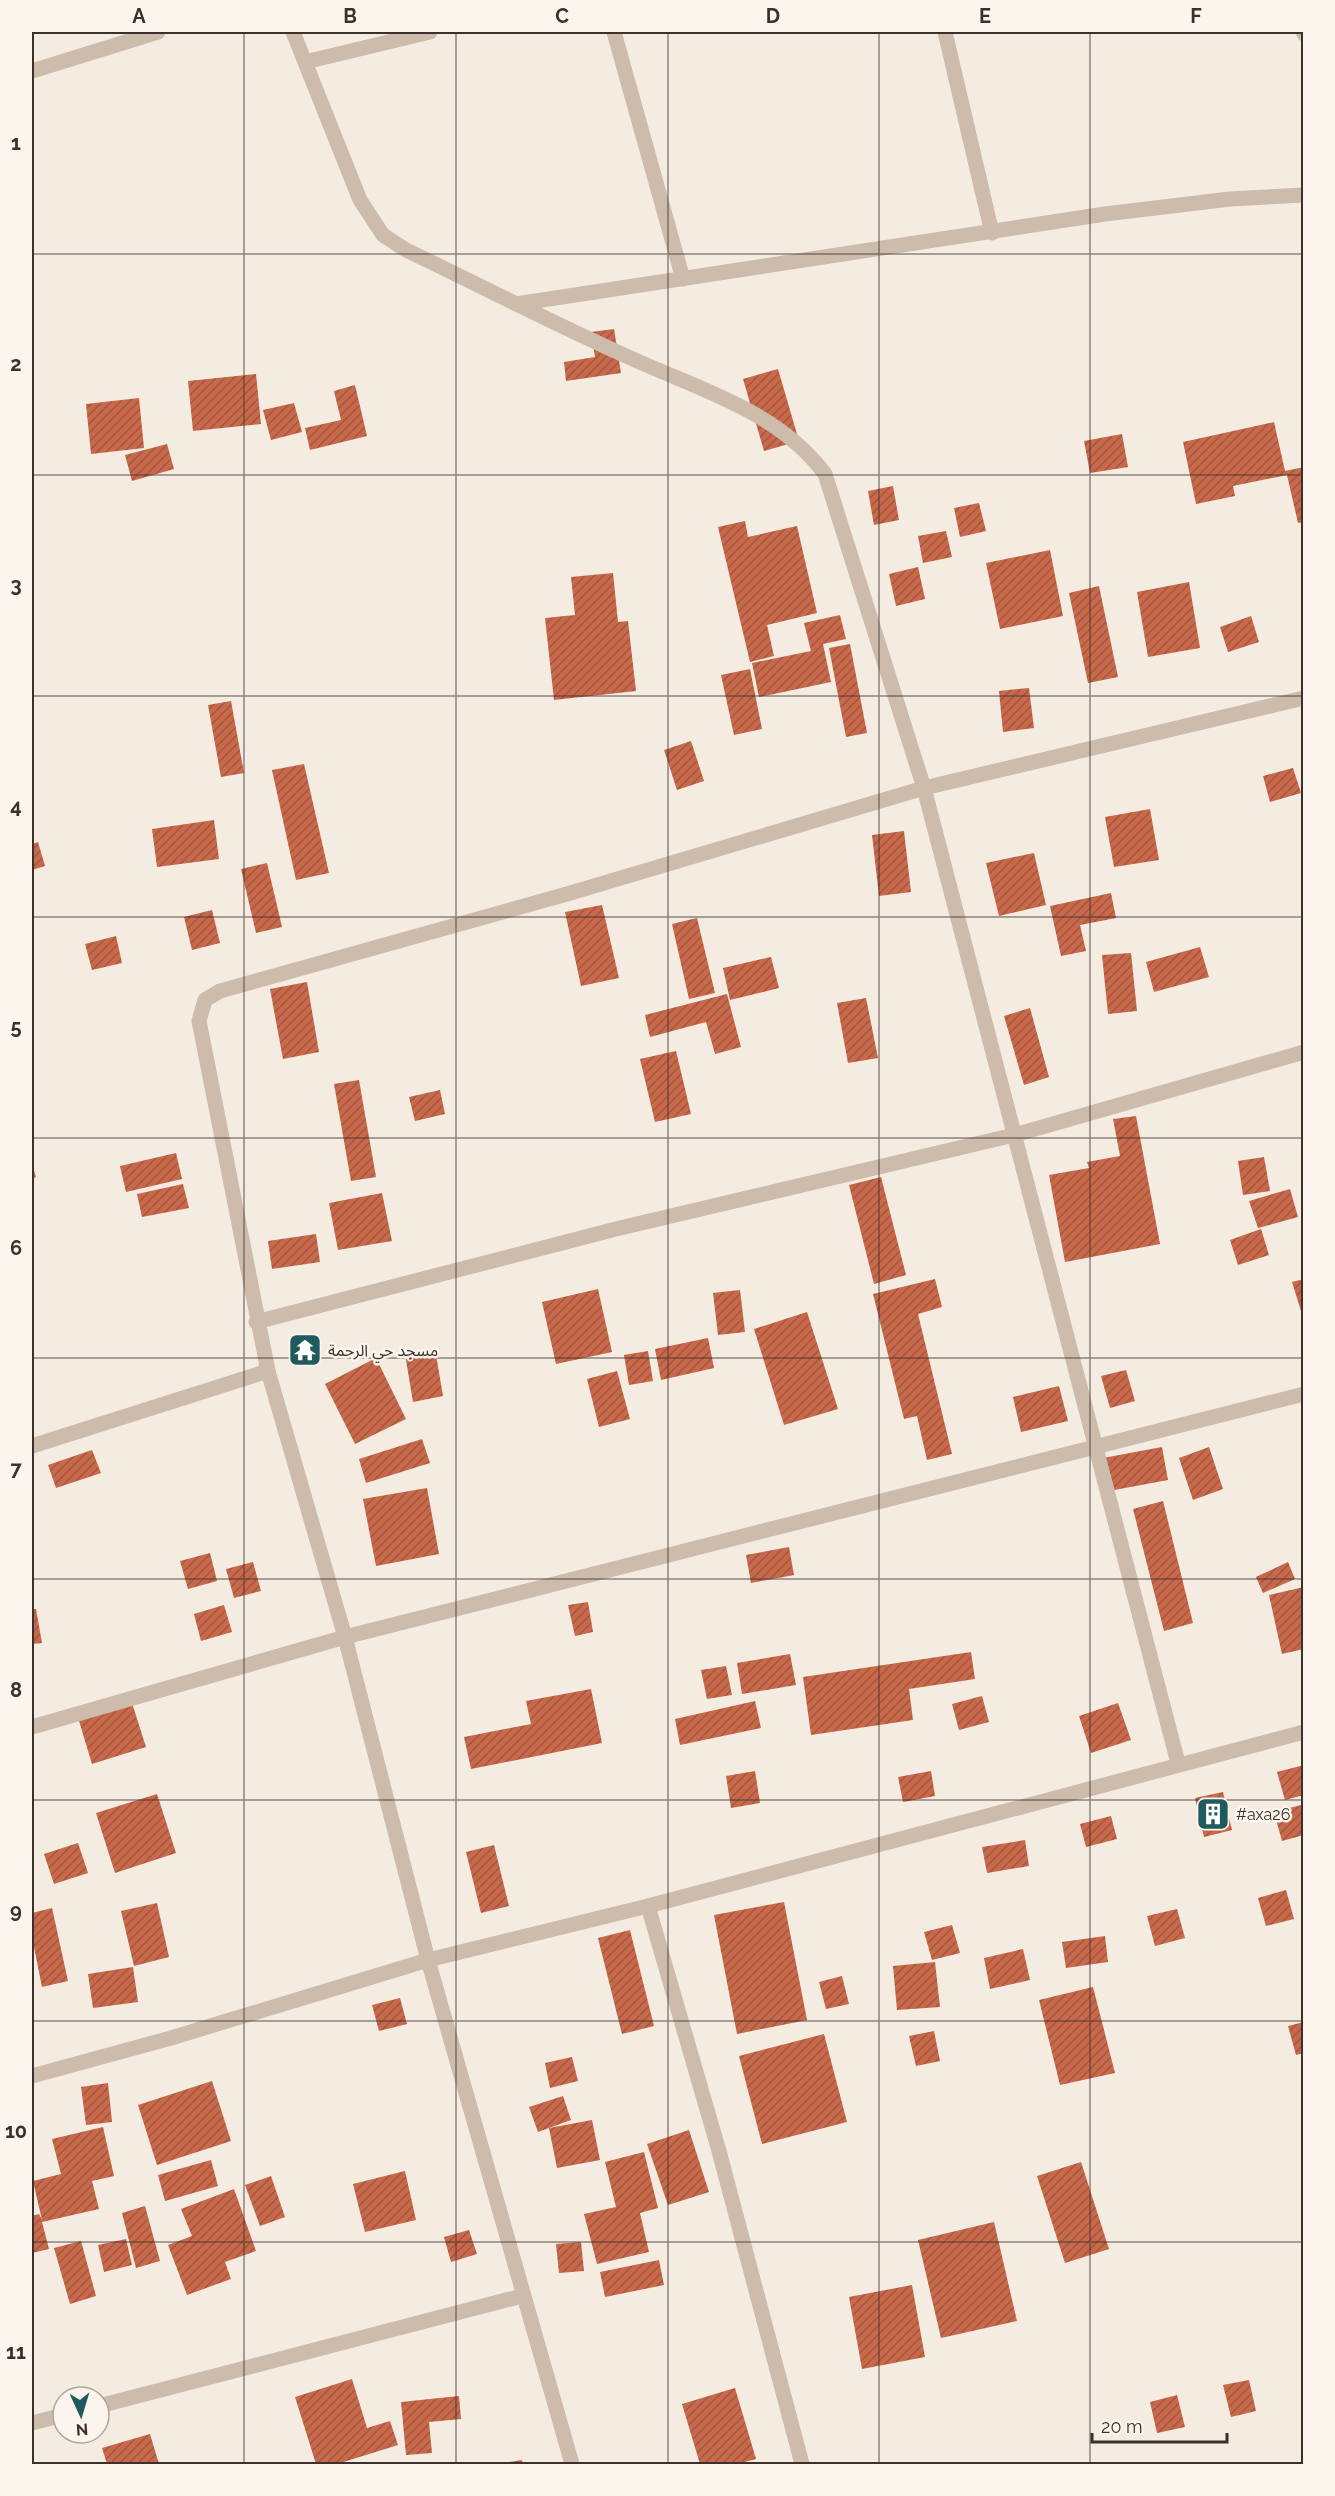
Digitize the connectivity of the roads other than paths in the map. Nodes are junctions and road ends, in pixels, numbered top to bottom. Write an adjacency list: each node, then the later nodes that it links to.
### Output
1 (158, 32): 7 (street)
2 (293, 32): 6 (street)
3 (430, 32): 6 (street)
4 (614, 32): 10 (street)
5 (945, 32): 9 (street)
6 (306, 62): 11 (street)
7 (32, 71)
8 (1304, 195): 9 (street)
9 (992, 233): 10 (street)
10 (683, 279): 11 (street)
11 (516, 304): 13 (street)
12 (1304, 698): 13 (street)
13 (924, 788): 15 (street); 16 (street)
14 (1304, 1052): 15 (street)
15 (1014, 1135): 16 (street); 20 (street)
16 (256, 1322): 17 (street)
17 (268, 1371): 19 (street); 21 (street)
18 (1304, 1394): 20 (street)
19 (32, 1446)
20 (1096, 1446): 21 (street); 24 (street)
21 (345, 1637): 22 (street); 26 (street)
22 (32, 1727)
23 (1304, 1732): 24 (street)
24 (1178, 1763): 25 (street)
25 (648, 1906): 26 (street); 33 (street)
26 (428, 1960): 27 (street); 28 (street)
27 (32, 2076)
28 (522, 2296): 29 (street); 32 (street)
29 (111, 2403)
30 (51, 2418): 31 (street)
31 (32, 2423)
32 (572, 2464)
33 (802, 2464)

